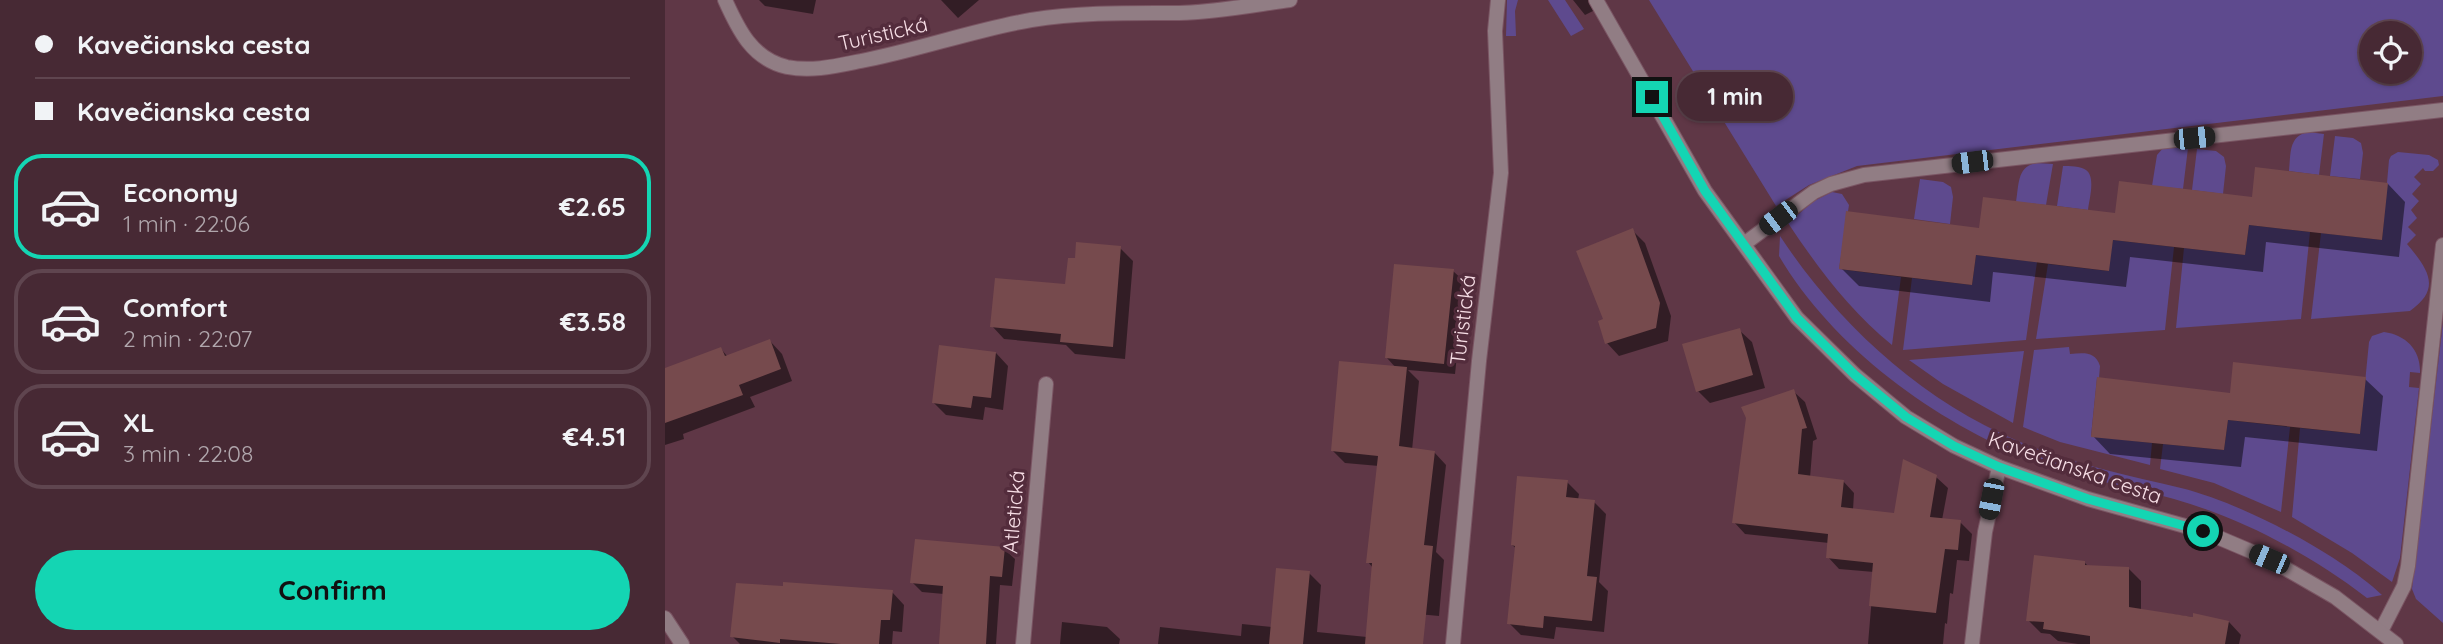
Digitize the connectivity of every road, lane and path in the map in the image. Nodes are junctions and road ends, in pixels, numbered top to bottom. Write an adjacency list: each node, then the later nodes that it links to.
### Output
1 (725, 0): 2 (street, Turistická)
2 (1290, 0)
3 (1497, 0): 14 (street, Turistická)
4 (1597, 0): 6 (street, Kavečianska cesta)
5 (2443, 110): 6 (street)
6 (1744, 244): 9 (street, Kavečianska cesta)
7 (2443, 245): 11 (street)
8 (1046, 384): 13 (street, Atletická)
9 (1999, 467): 11 (street, Kavečianska cesta); 15 (street)
10 (665, 618): 12 (street)
11 (2381, 631): 16 (street, Kavečianska cesta)
12 (682, 644)
13 (1023, 644)
14 (1453, 644)
15 (1972, 644)
16 (2396, 644)

